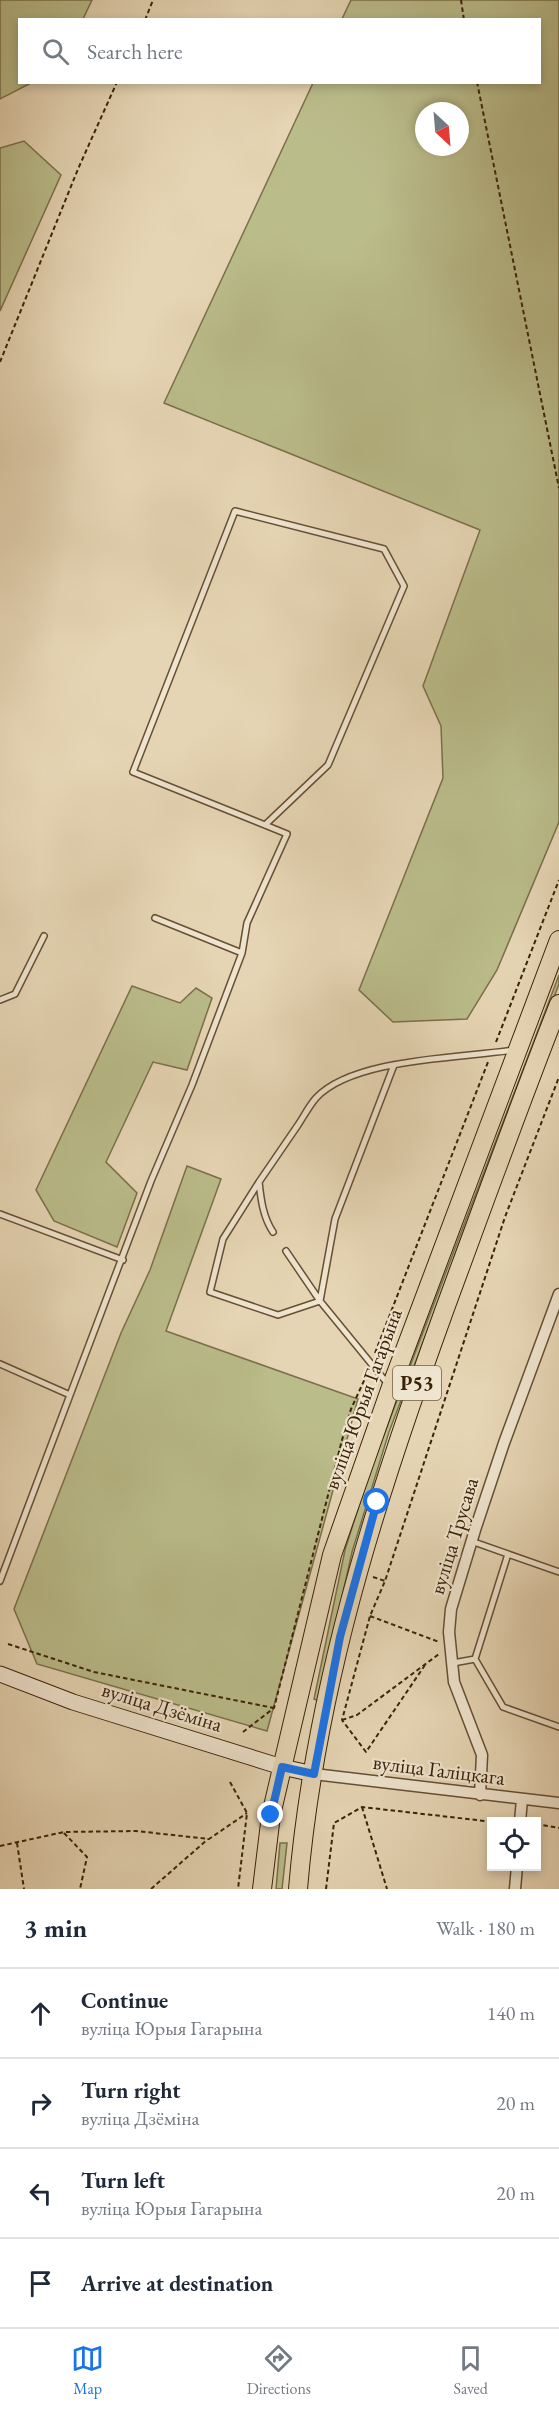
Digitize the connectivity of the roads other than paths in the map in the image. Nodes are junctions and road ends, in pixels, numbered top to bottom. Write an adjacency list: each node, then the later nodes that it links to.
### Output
1 (265, 825): 1 (lane); 5 (lane)
2 (155, 918): 5 (lane)
3 (44, 936): 6 (lane)
4 (559, 940): 8 (main road, вуліца Юрыя Гагарына / Р53)
5 (242, 953): 14 (lane)
6 (0, 1000)
7 (559, 1004): 29 (main road, Р53)
8 (518, 1049): 9 (lane); 18 (main road, вуліца Юрыя Гагарына / Р53)
9 (394, 1065): 10 (lane); 16 (lane)
10 (259, 1182): 12 (lane); 16 (lane)
11 (0, 1214): 14 (lane)
12 (273, 1232)
13 (286, 1251): 16 (lane)
14 (123, 1260): 19 (lane)
15 (559, 1294): 20 (street, вуліца Трусава)
16 (320, 1301): 18 (lane)
17 (0, 1364): 19 (lane)
18 (391, 1387): 28 (main road, вуліца Юрыя Гагарына / Р53)
19 (70, 1395): 23 (lane)
20 (471, 1542): 21 (lane); 25 (street, вуліца Трусава)
21 (508, 1554): 22 (lane); 24 (lane)
22 (559, 1572)
23 (0, 1581)
24 (474, 1659): 25 (lane); 27 (lane)
25 (451, 1664): 30 (street, вуліца Трусава)
26 (0, 1674): 28 (main road, вуліца Дзёміна)
27 (559, 1727)
28 (282, 1767): 29 (main road, вуліца Дзёміна); 35 (main road, вуліца Юрыя Гагарына / Р53)
29 (314, 1774): 30 (street, вуліца Галіцкага); 36 (main road, Р53)
30 (480, 1795): 31 (street, вуліца Галіцкага)
31 (522, 1799): 32 (street, вуліца Галіцкага); 33 (street)
32 (559, 1803)
33 (520, 1817)
34 (517, 1871): 37 (street)
35 (262, 1889)
36 (298, 1889)
37 (515, 1889)

